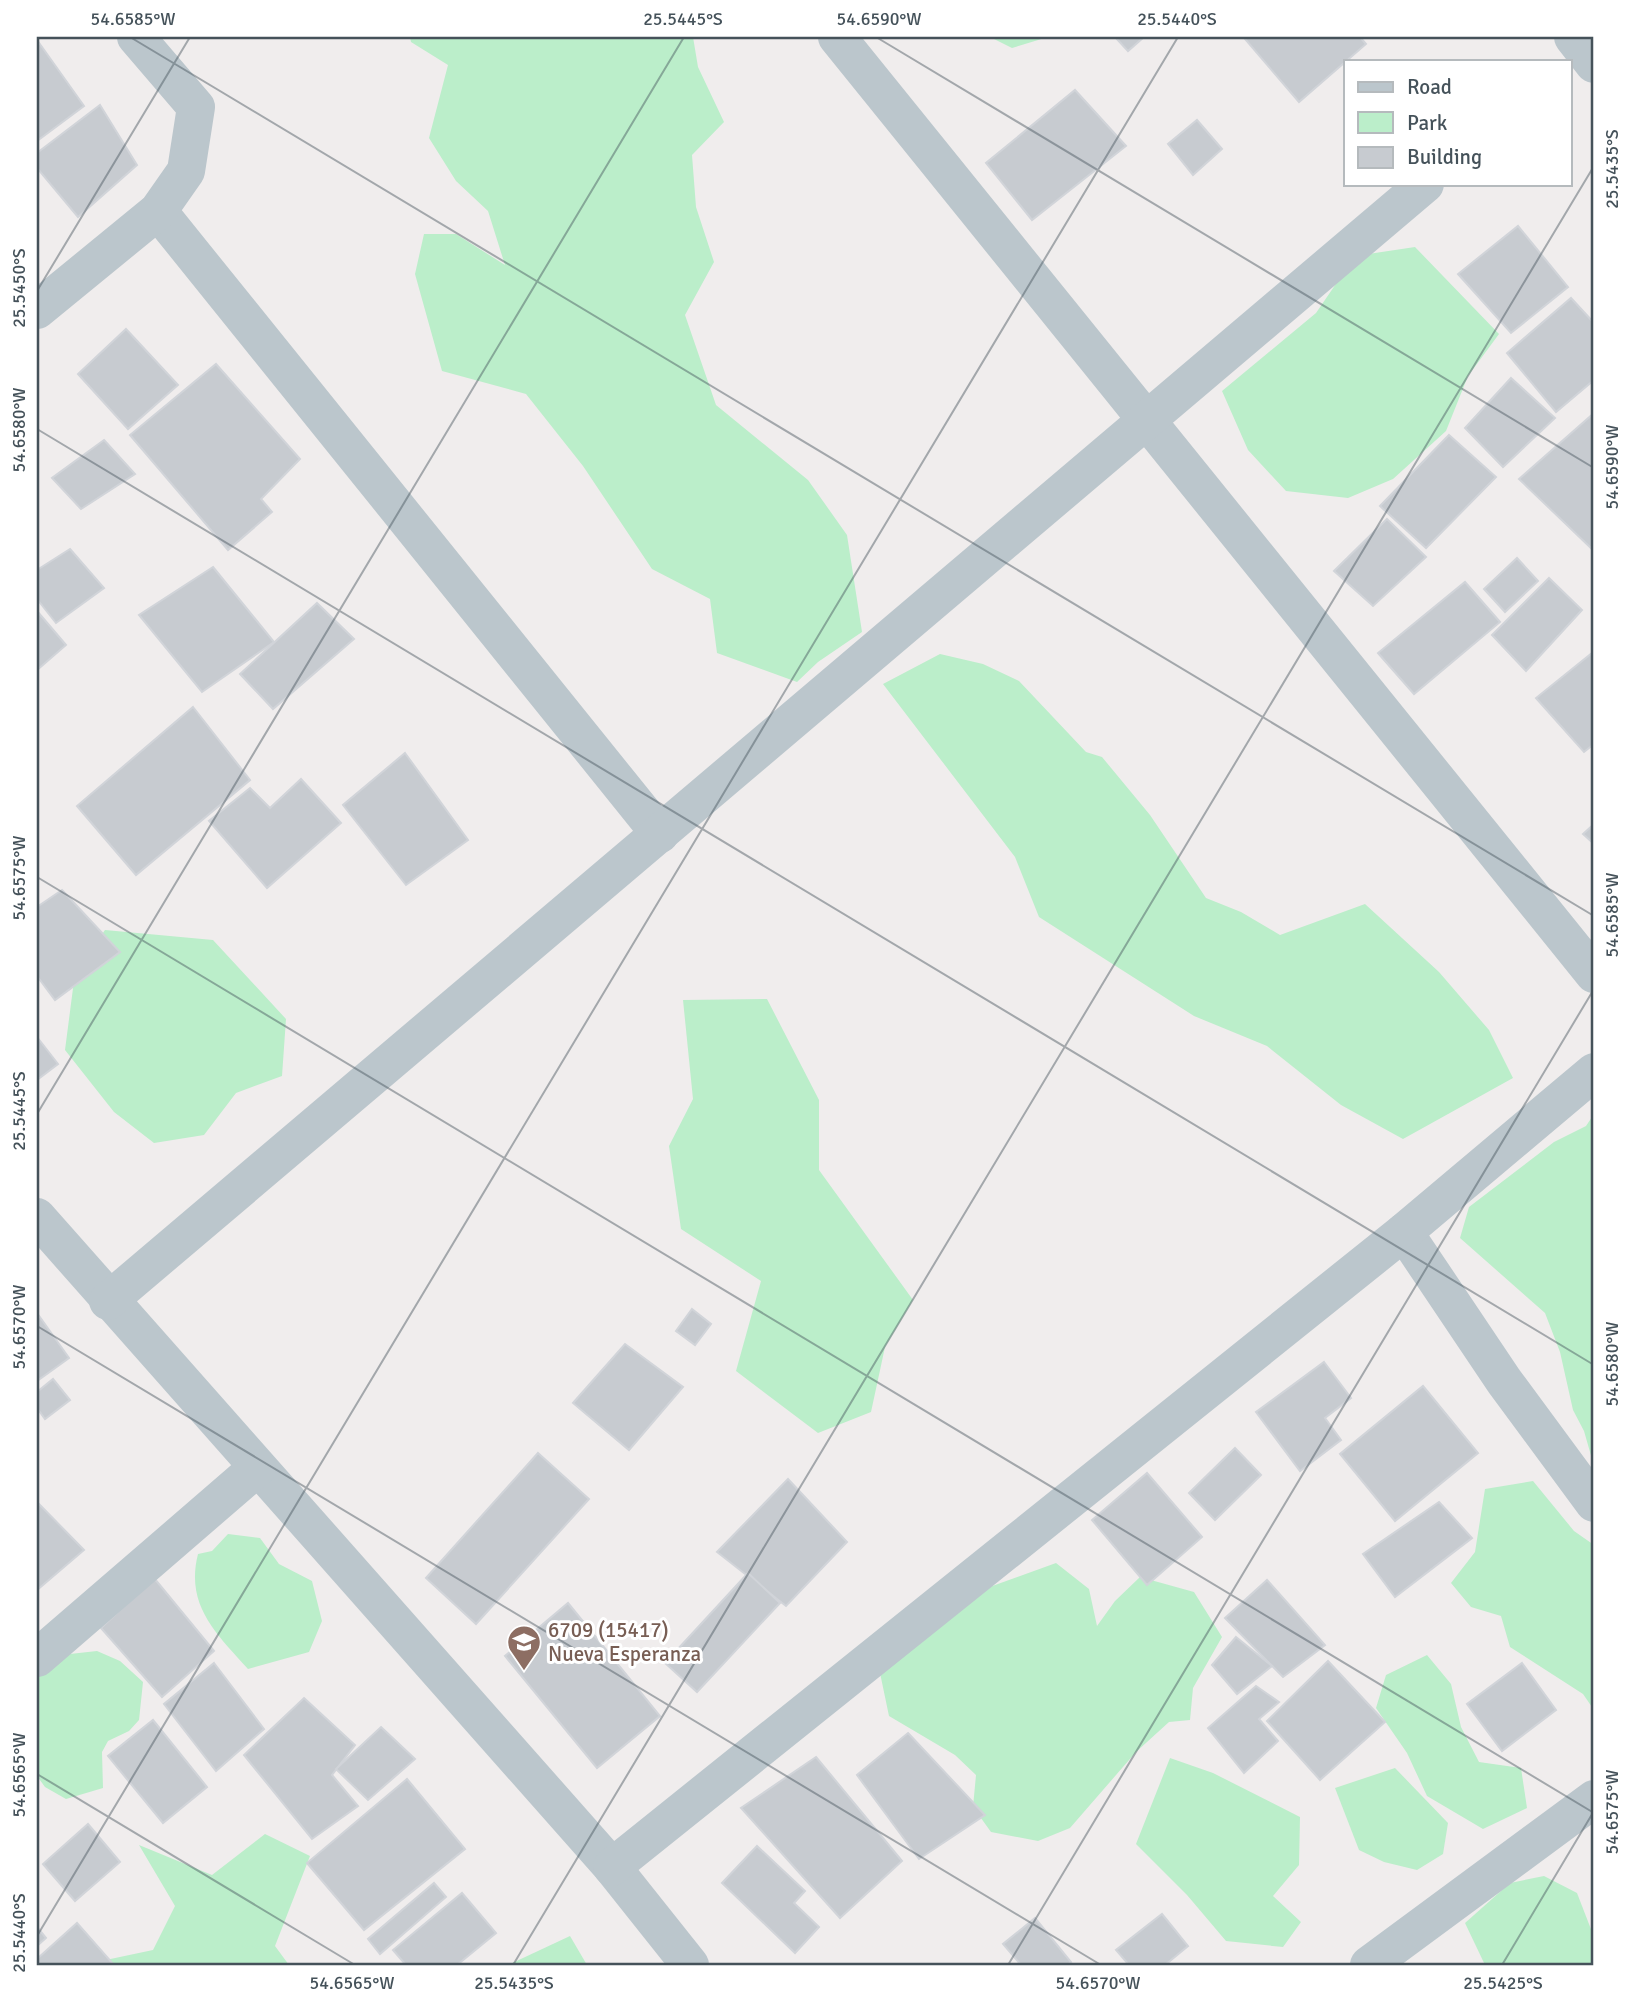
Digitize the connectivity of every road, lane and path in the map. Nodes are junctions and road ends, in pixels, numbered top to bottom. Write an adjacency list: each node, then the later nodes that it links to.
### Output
1 (136, 37): 4 (street)
2 (837, 37): 6 (street)
3 (1423, 186): 6 (street)
4 (158, 211): 5 (street); 7 (street)
5 (37, 310)
6 (1146, 420): 7 (street); 8 (street)
7 (660, 834): 12 (street)
8 (1594, 974)
9 (1594, 1072): 11 (street)
10 (37, 1217): 12 (street)
11 (1404, 1232): 14 (street); 17 (street)
12 (108, 1301): 13 (street)
13 (257, 1468): 15 (street); 17 (street)
14 (1594, 1503)
15 (37, 1658)
16 (1594, 1799): 19 (street)
17 (612, 1867): 18 (street)
18 (690, 1965)
19 (1369, 1965)

